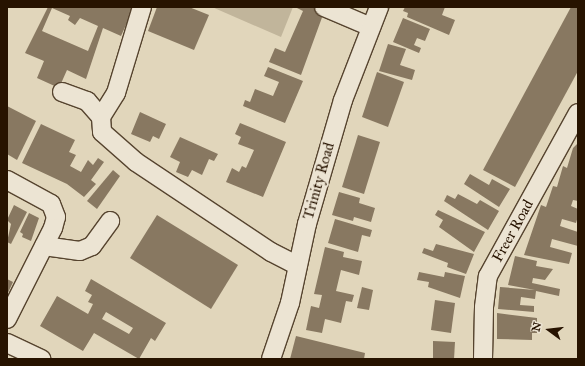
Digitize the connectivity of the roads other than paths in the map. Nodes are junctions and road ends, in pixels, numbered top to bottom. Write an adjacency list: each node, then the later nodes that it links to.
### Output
1 (142, 7): 7 (street)
2 (324, 7): 4 (street)
3 (379, 7): 4 (street, Trinity Road)
4 (371, 27): 11 (street, Trinity Road)
5 (62, 92): 7 (street)
6 (578, 113): 16 (street, Freer Road)
7 (101, 117): 11 (street)
8 (7, 180): 10 (street)
9 (110, 221): 10 (street)
10 (44, 246): 12 (street)
11 (298, 266): 15 (street, Trinity Road)
12 (7, 319)
13 (7, 343): 14 (street)
14 (41, 359)
15 (271, 359)
16 (483, 359)

